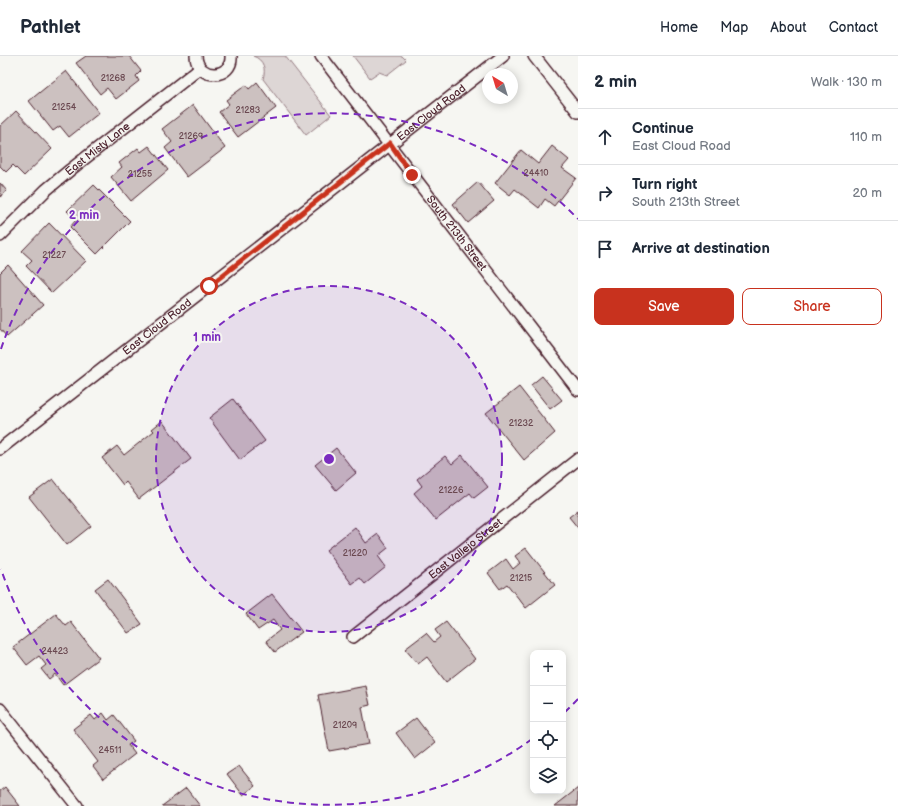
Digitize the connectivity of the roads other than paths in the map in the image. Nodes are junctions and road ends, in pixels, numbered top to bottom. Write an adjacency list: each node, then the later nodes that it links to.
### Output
1 (196, 56): 6 (street)
2 (231, 56): 6 (street)
3 (321, 56): 8 (street, South 213th Street)
4 (503, 56): 8 (street, East Cloud Road)
5 (534, 56): 7 (street)
6 (200, 68): 9 (street, East Misty Lane)
7 (578, 112)
8 (390, 143): 10 (street, South 213th Street); 11 (street, East Cloud Road)
9 (0, 236)
10 (578, 390)
11 (0, 449)
12 (578, 459): 13 (street, East Vallejo Street)
13 (353, 637)
14 (0, 709): 15 (street)
15 (77, 806)

